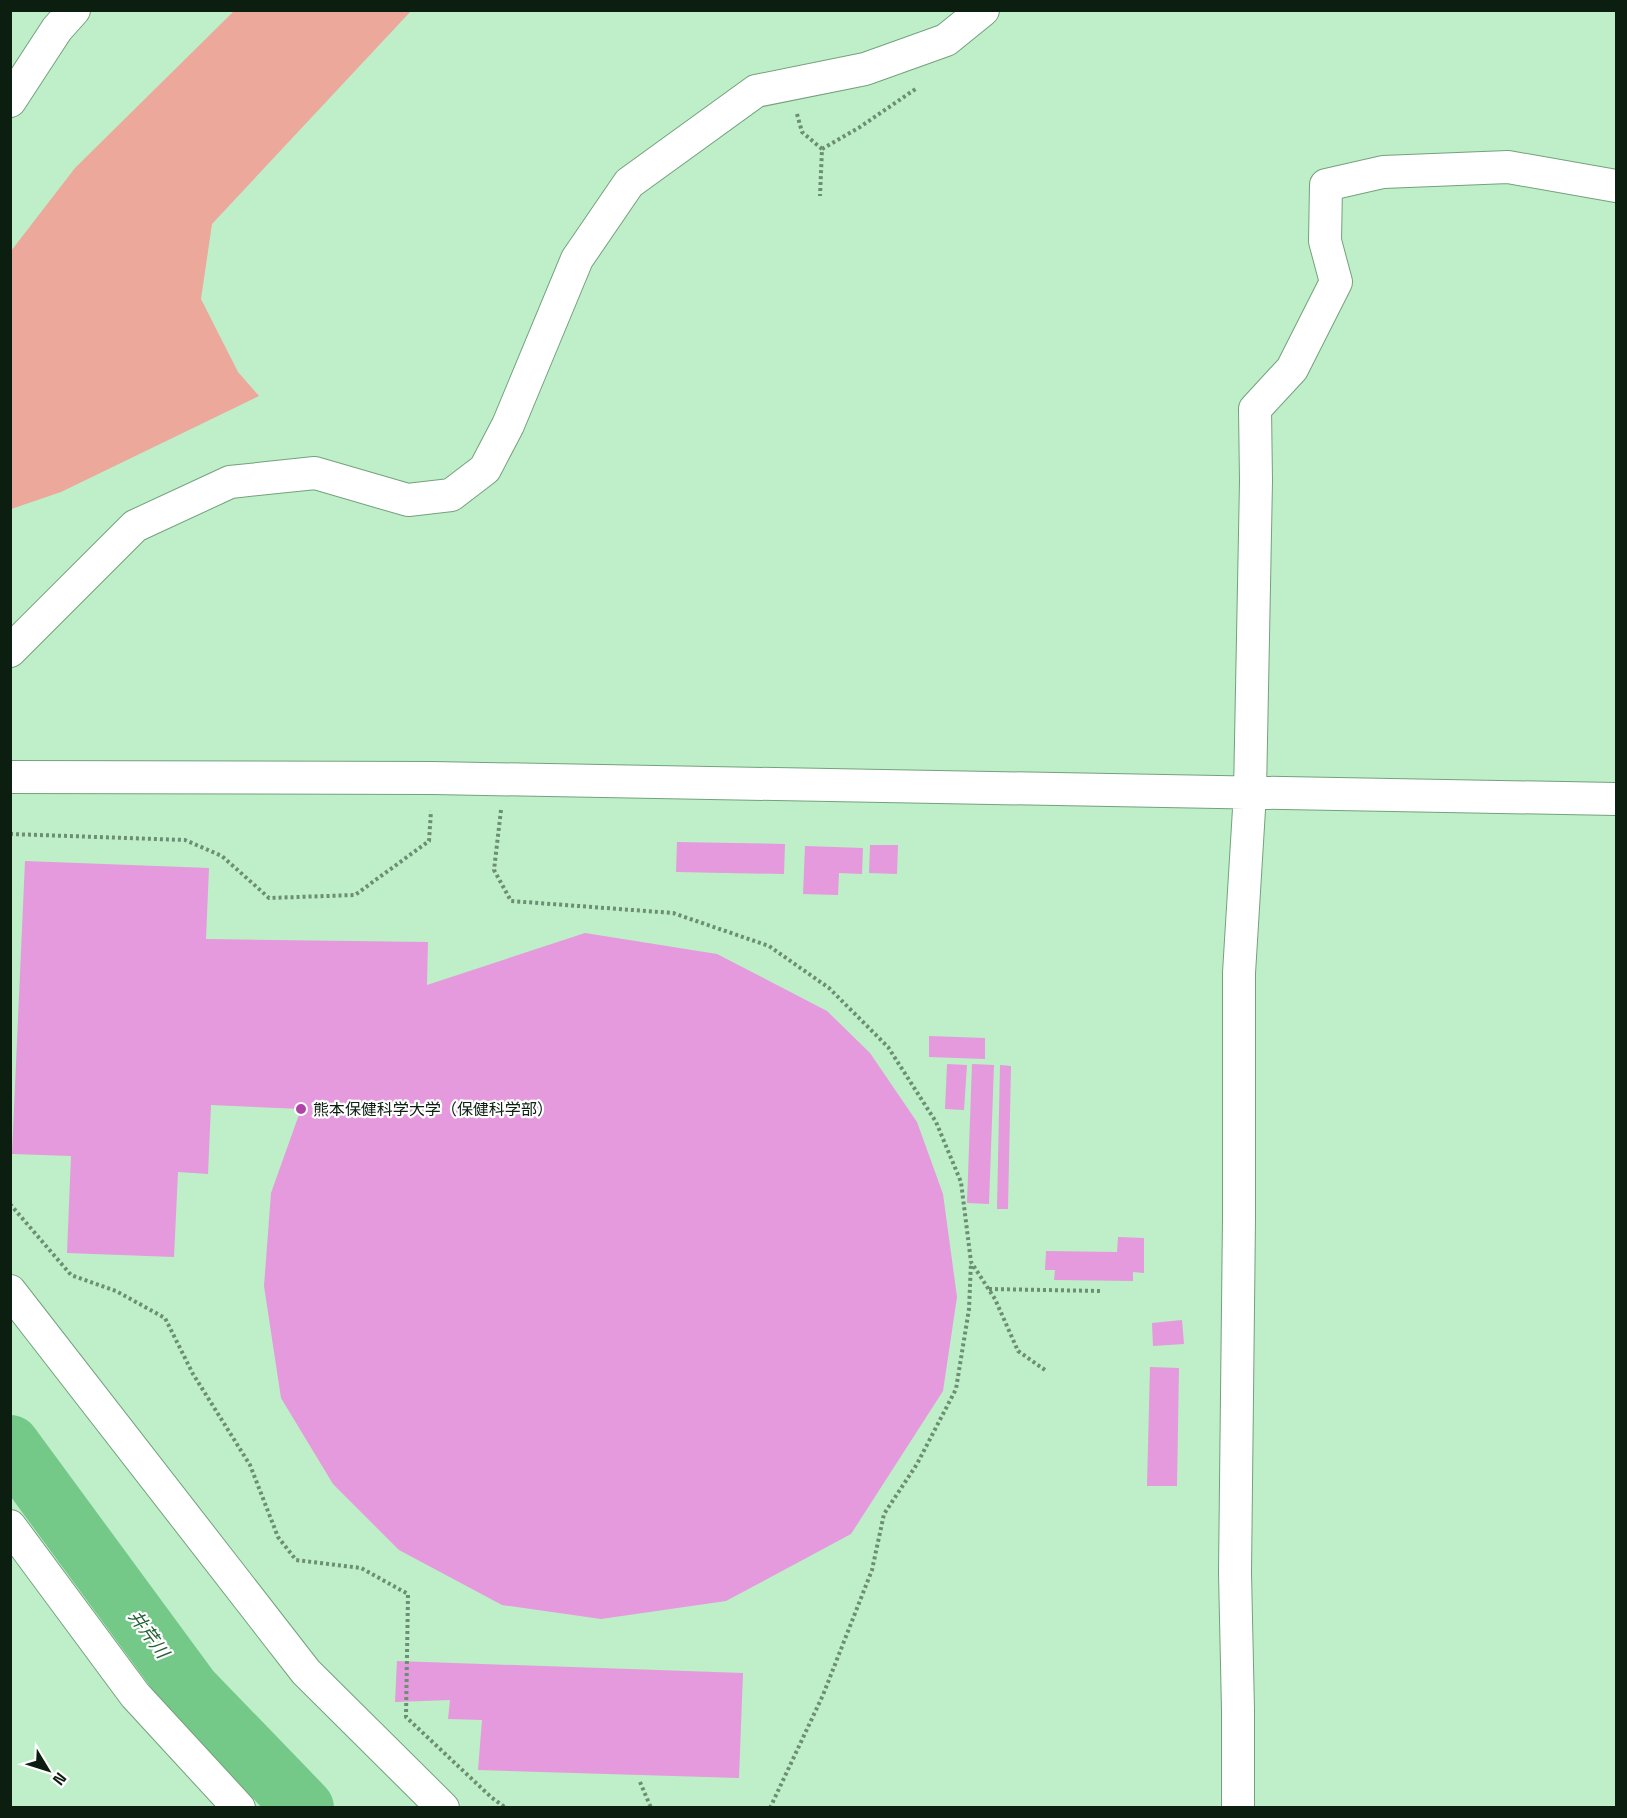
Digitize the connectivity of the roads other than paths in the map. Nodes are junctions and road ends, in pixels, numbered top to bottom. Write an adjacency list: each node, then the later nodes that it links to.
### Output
1 (74, 10): 3 (street)
2 (982, 10): 5 (street)
3 (10, 101)
4 (1617, 186): 7 (street)
5 (10, 651)
6 (10, 777): 7 (street)
7 (1250, 792): 8 (street); 13 (street)
8 (1617, 799)
9 (10, 1291): 12 (street)
10 (13, 1536): 11 (street)
11 (238, 1808)
12 (443, 1808)
13 (1238, 1808)

